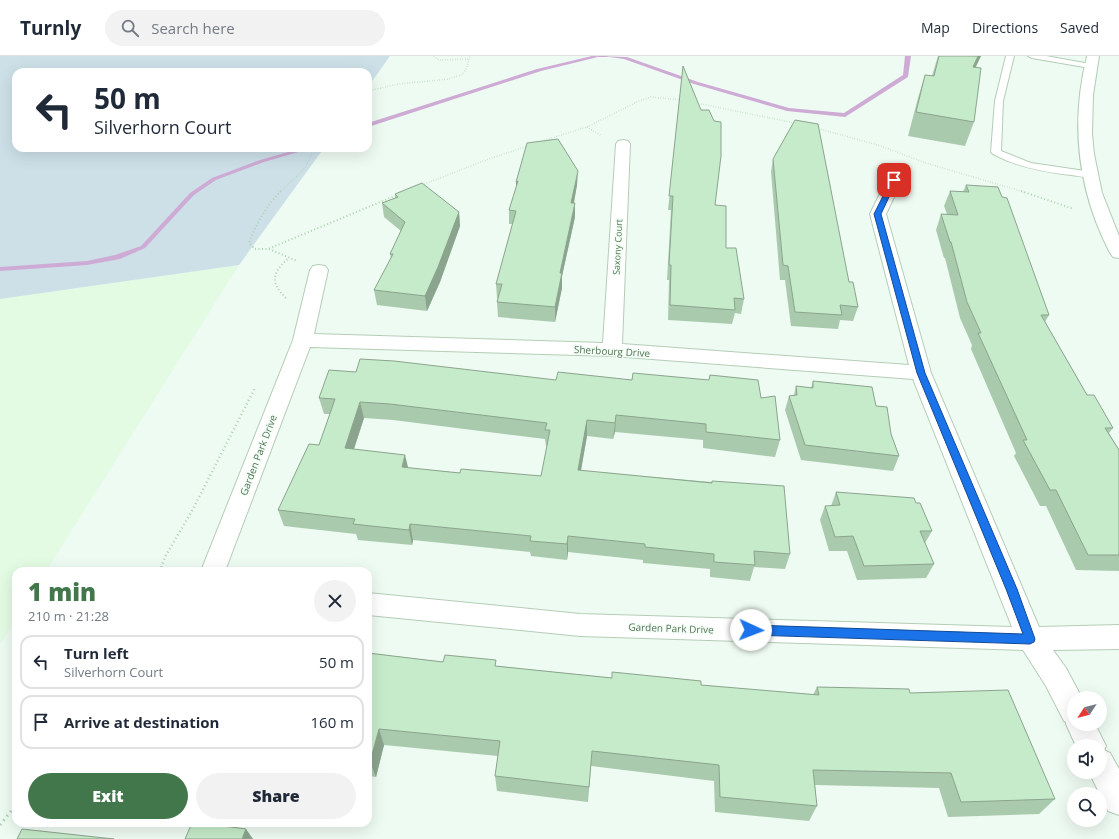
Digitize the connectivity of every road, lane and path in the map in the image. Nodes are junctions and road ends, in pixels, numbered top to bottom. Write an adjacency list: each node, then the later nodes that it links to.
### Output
1 (434, 56): 5 (path)
2 (470, 56): 5 (path)
3 (1010, 56): 16 (lane)
4 (1032, 56): 6 (lane)
5 (468, 59): 7 (path)
6 (1091, 61): 16 (street)
7 (372, 91)
8 (684, 100): 12 (path)
9 (691, 102): 10 (path)
10 (801, 125)
11 (815, 128): 20 (path)
12 (540, 142)
13 (533, 144): 18 (path)
14 (623, 144): 27 (street, Saxony Court)
15 (313, 152): 21 (path)
16 (1090, 174): 20 (street)
17 (894, 180): 28 (street)
18 (416, 188)
19 (402, 193): 21 (path)
20 (1100, 212): 22 (street)
21 (268, 249): 23 (path)
22 (1119, 254)
23 (289, 258): 24 (path); 25 (path)
24 (319, 270): 26 (street, Garden Park Drive)
25 (289, 302)
26 (303, 340): 27 (street, Sherbourg Drive); 31 (street, Garden Park Drive)
27 (612, 350): 28 (street, Sherbourg Drive)
28 (921, 373): 34 (street)
29 (256, 385): 30 (path)
30 (161, 567)
31 (215, 567)
32 (372, 604): 34 (street, Garden Park Drive)
33 (1119, 638): 34 (street, Garden Park Drive)
34 (1030, 639): 35 (street)
35 (1067, 698)
36 (1107, 777): 37 (street)
37 (1119, 800)
38 (12, 811): 39 (path)
39 (0, 825)

